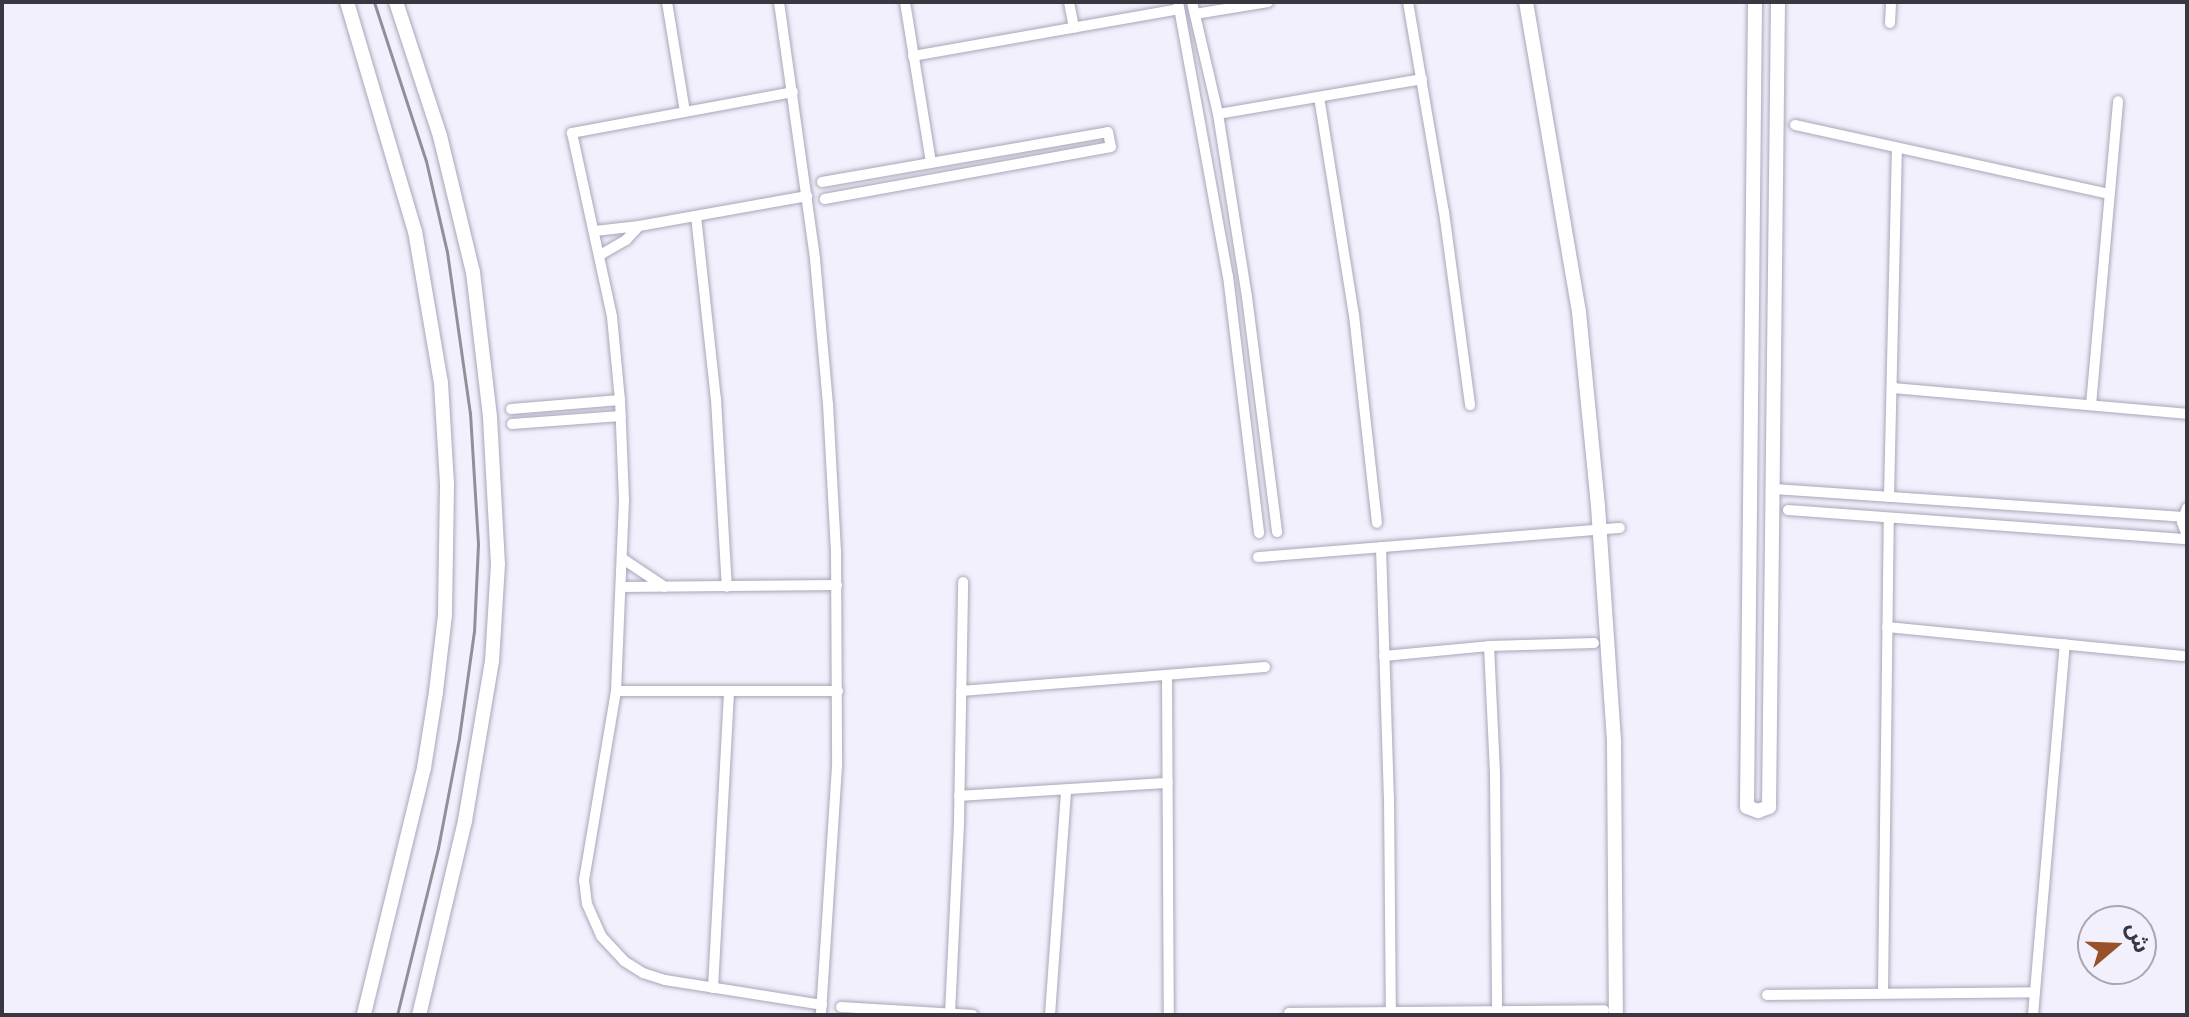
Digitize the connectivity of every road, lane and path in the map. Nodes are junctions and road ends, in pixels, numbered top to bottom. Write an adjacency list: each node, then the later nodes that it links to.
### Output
1 (347, 2): 95 (street)
2 (396, 2): 96 (street)
3 (667, 2): 23 (street)
4 (779, 2): 20 (street)
5 (905, 2): 18 (street)
6 (1069, 2): 17 (street)
7 (1192, 2): 15 (street)
8 (1268, 2): 15 (street)
9 (1408, 2): 19 (street)
10 (1526, 2): 57 (street)
11 (1755, 2): 38 (street)
12 (1778, 2): 39 (street)
13 (1891, 2): 16 (street)
14 (1178, 6): 17 (street); 49 (street)
15 (1195, 14): 24 (street)
16 (1890, 23)
17 (1074, 28): 18 (street)
18 (913, 56): 27 (street)
19 (1422, 79): 21 (street); 42 (street)
20 (793, 92): 23 (street); 32 (street)
21 (1319, 97): 24 (street); 55 (street)
22 (2118, 101): 31 (street)
23 (685, 112): 36 (street)
24 (1218, 114): 48 (street)
25 (1795, 125): 26 (street)
26 (1897, 148): 31 (street); 40 (street)
27 (931, 163): 28 (street); 30 (street)
28 (875, 173): 29 (street); 30 (street)
29 (822, 182)
30 (878, 189): 33 (street)
31 (2110, 194): 43 (street)
32 (807, 196): 34 (street); 65 (street)
33 (825, 199)
34 (696, 216): 35 (street); 68 (street)
35 (639, 226): 36 (street); 37 (street)
36 (595, 231): 37 (street)
37 (600, 255): 41 (street)
38 (1752, 383): 39 (street); 50 (street)
39 (1776, 383): 50 (street)
40 (1892, 388): 43 (street); 51 (street)
41 (620, 400): 44 (street); 46 (street)
42 (1470, 405)
43 (2091, 405): 45 (street)
44 (511, 409)
45 (2187, 414)
46 (621, 416): 47 (street); 63 (street)
47 (512, 424)
48 (1271, 482): 49 (street); 58 (street)
49 (1253, 483): 59 (street)
50 (1774, 489): 51 (street)
51 (1889, 497): 53 (street)
52 (1788, 510): 54 (street)
53 (2185, 512): 60 (street)
54 (1889, 520): 60 (street); 69 (street)
55 (1377, 523)
56 (1620, 528): 57 (street)
57 (1600, 529): 61 (street); 93 (street)
58 (1277, 532)
59 (1259, 533)
60 (2187, 538)
61 (1381, 547): 62 (street); 73 (street)
62 (1258, 557)
63 (623, 559): 66 (street); 67 (street)
64 (963, 582): 80 (street)
65 (837, 585): 68 (street); 79 (street)
66 (622, 587): 67 (street); 77 (street)
67 (665, 587): 68 (street)
68 (727, 587)
69 (1887, 627): 71 (street); 85 (street)
70 (1594, 643): 72 (street)
71 (2065, 644): 74 (street); 86 (street)
72 (1489, 646): 73 (street); 92 (street)
73 (1384, 656): 91 (street)
74 (2183, 656)
75 (1265, 667): 76 (street)
76 (1167, 675): 80 (street); 81 (street)
77 (616, 691): 78 (street); 84 (street)
78 (729, 691): 79 (street); 84 (street)
79 (838, 691): 89 (street)
80 (961, 691): 83 (street)
81 (1168, 783): 82 (street); 99 (street)
82 (1066, 790): 83 (street); 98 (street)
83 (959, 796): 94 (street)
84 (713, 988): 89 (street)
85 (1883, 992): 86 (street); 87 (street)
86 (2035, 992): 100 (street)
87 (1767, 995)
88 (841, 1007): 94 (street)
89 (822, 1010)
90 (1289, 1013): 91 (street)
91 (1391, 1013): 92 (street)
92 (1497, 1013): 93 (street)
93 (1610, 1013)
94 (950, 1014): 97 (street)
95 (364, 1015)
96 (419, 1015)
97 (973, 1015)
98 (1050, 1015)
99 (1169, 1015)
100 (2033, 1015)

